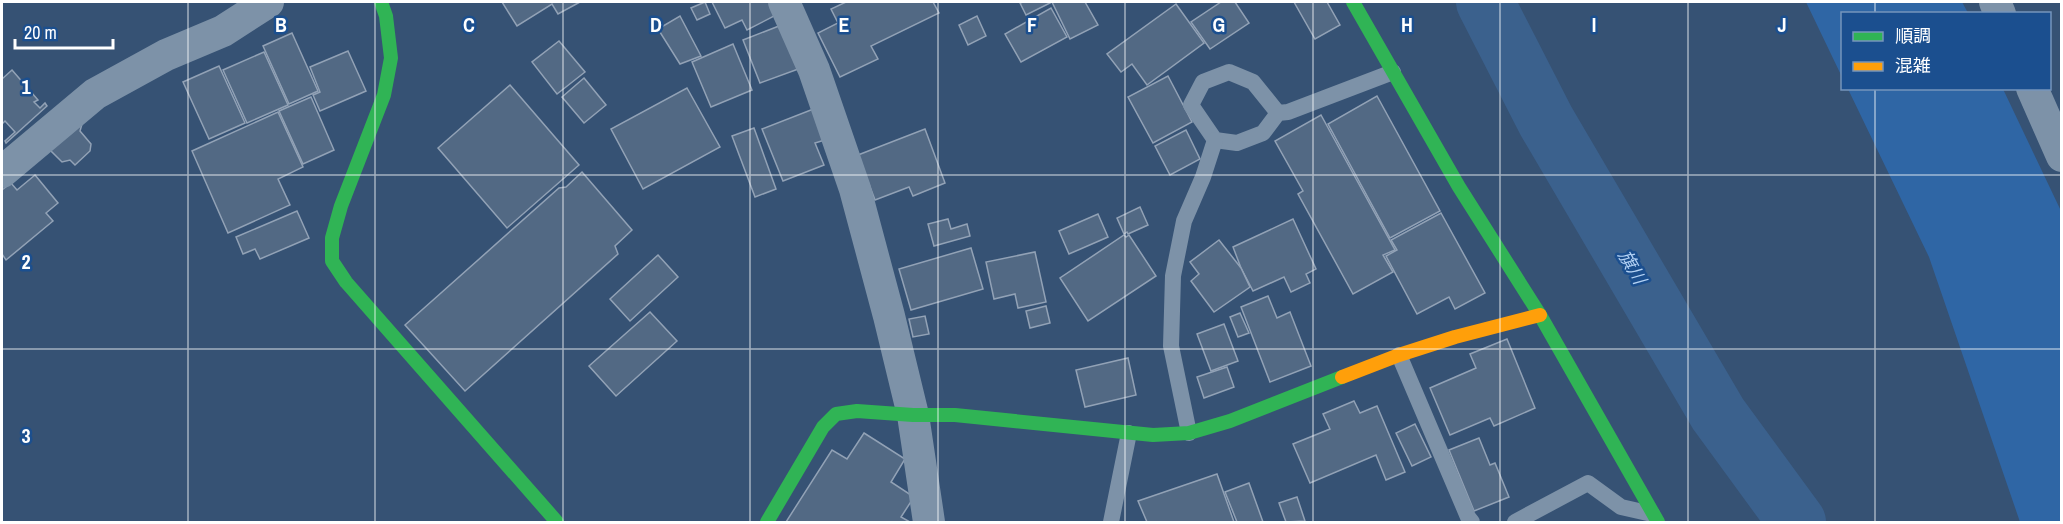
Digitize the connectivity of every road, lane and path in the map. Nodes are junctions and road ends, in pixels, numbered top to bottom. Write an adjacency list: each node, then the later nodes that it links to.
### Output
1 (267, 2): 10 (street)
2 (381, 2): 17 (street)
3 (784, 2): 13 (street)
4 (1353, 2): 5 (street)
5 (1393, 72): 7 (lane); 11 (street)
6 (2033, 90): 9 (street)
7 (1278, 113): 8 (lane); 8 (lane)
8 (1215, 140): 15 (lane)
9 (2061, 156)
10 (2, 172)
11 (1540, 315): 12 (street); 16 (street)
12 (1399, 355): 15 (street); 21 (lane)
13 (913, 415): 14 (street); 18 (street); 19 (street)
14 (1129, 433): 15 (street); 20 (lane)
15 (1189, 433)
16 (1655, 518): 22 (lane)
17 (557, 522)
18 (767, 522)
19 (929, 522)
20 (1111, 522)
21 (1472, 522)
22 (1515, 522)

